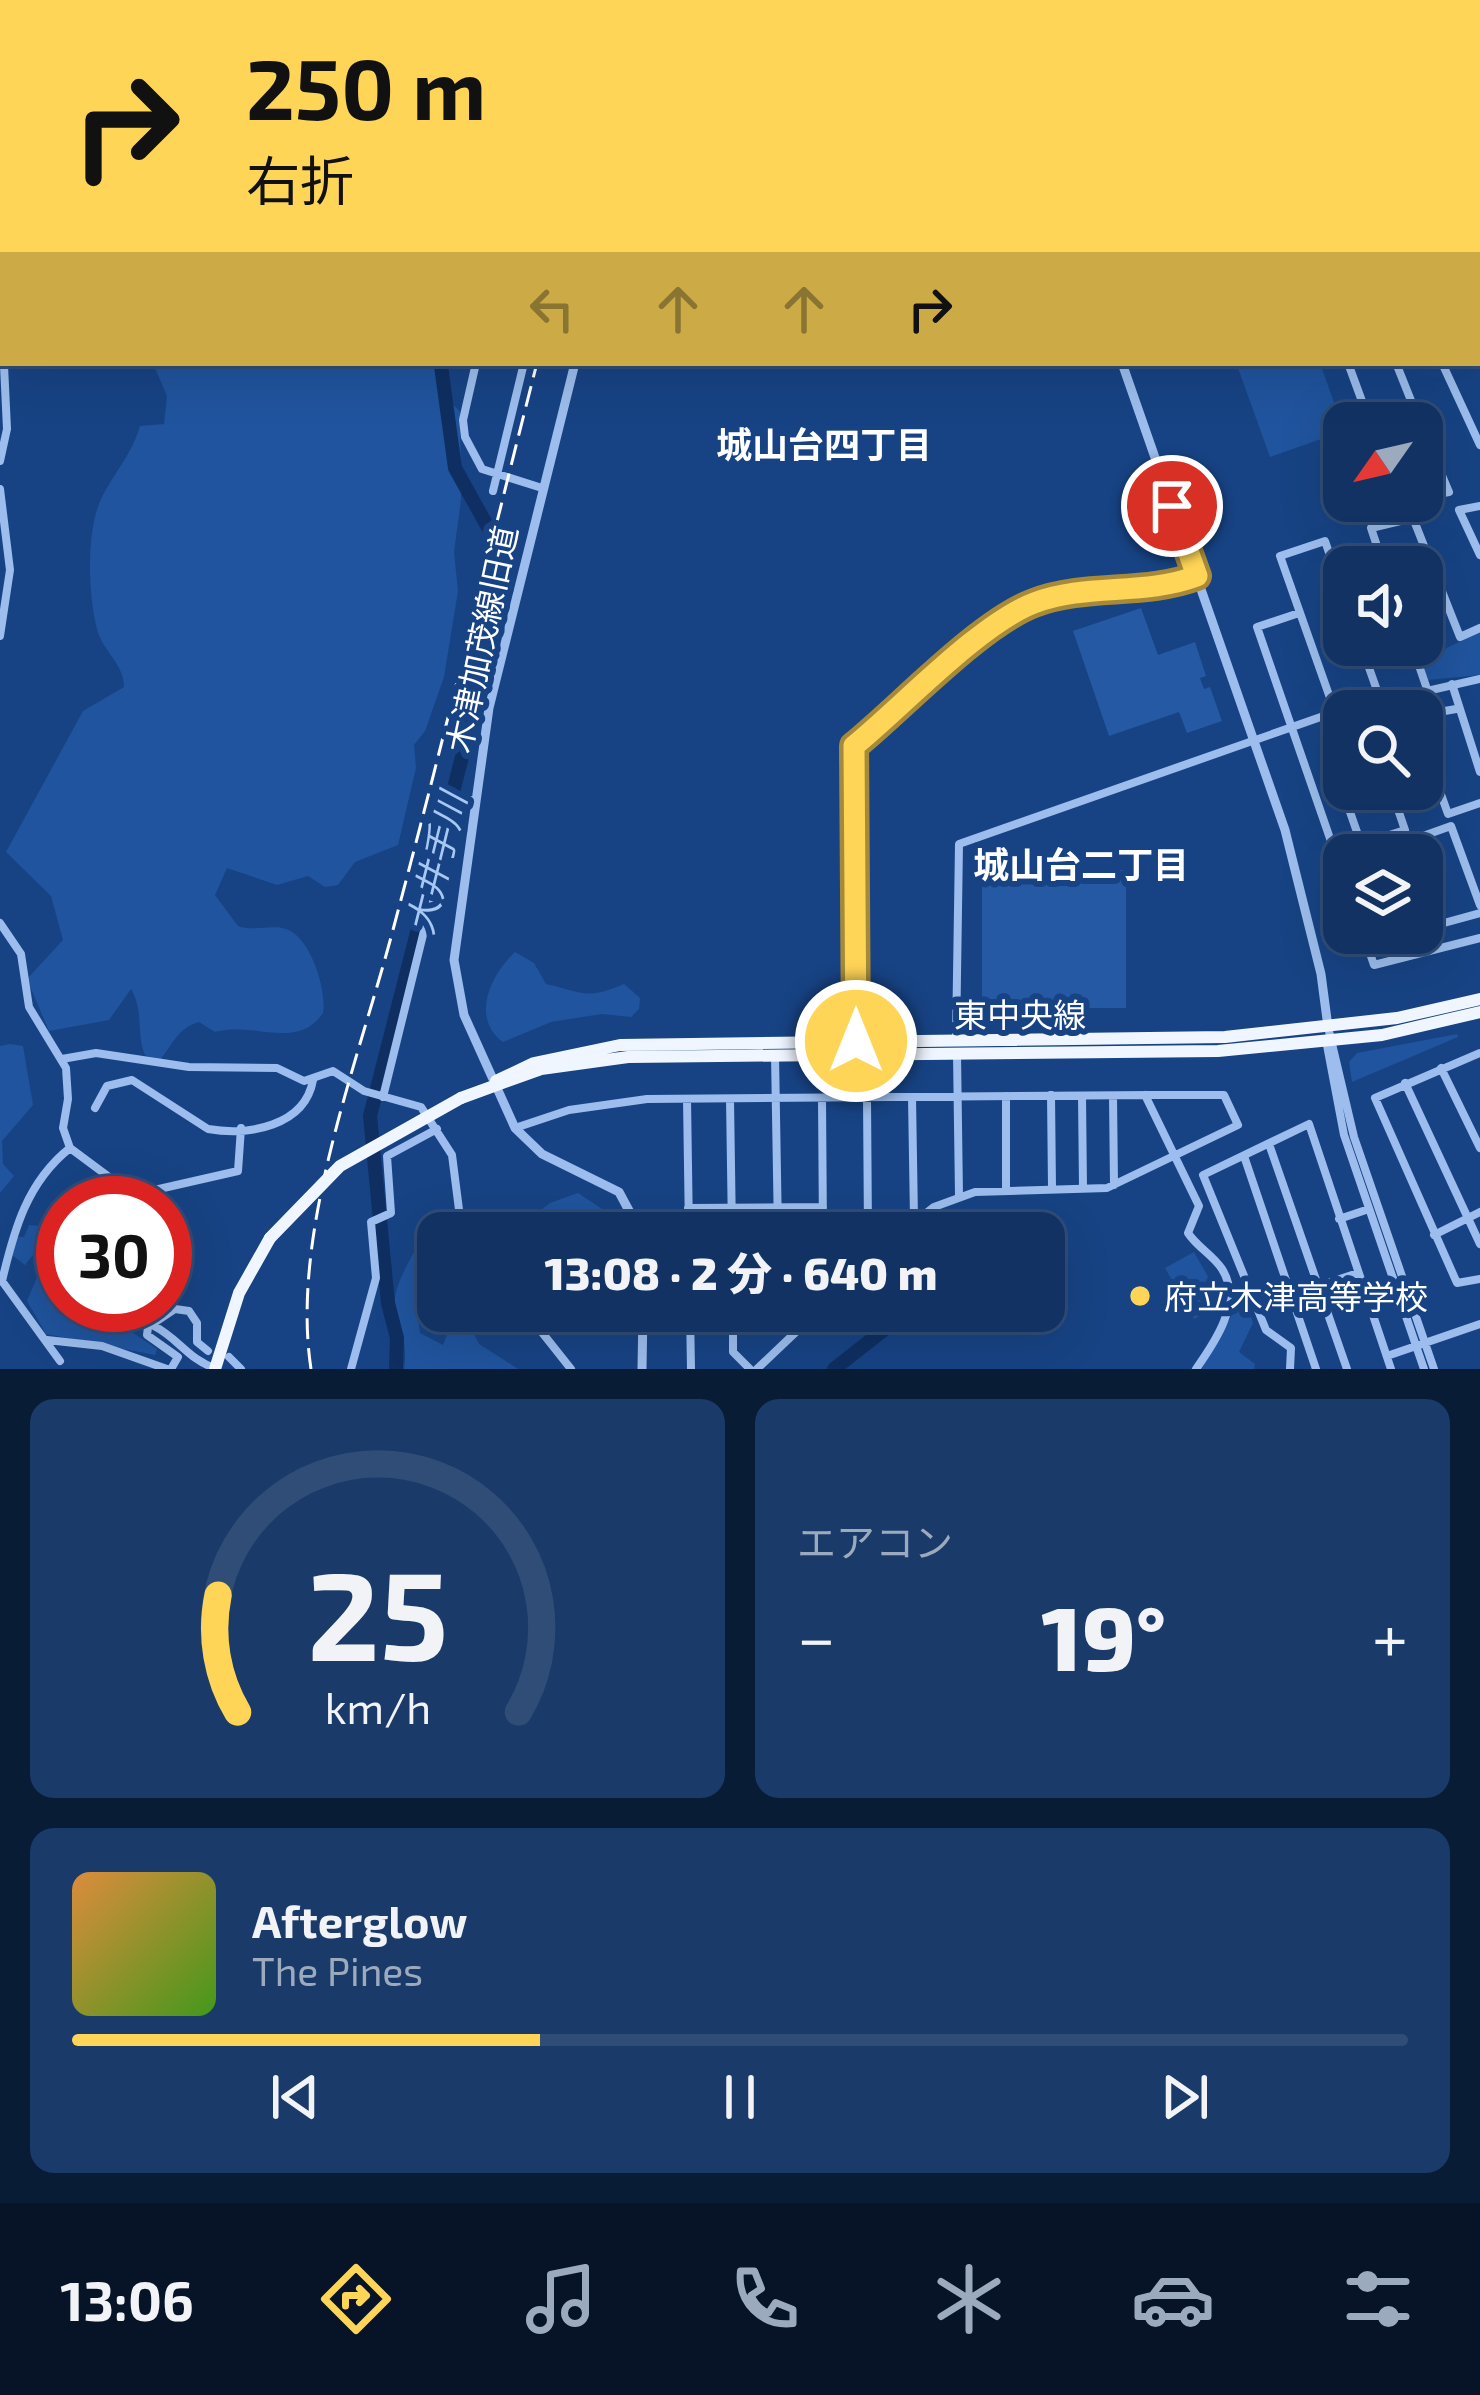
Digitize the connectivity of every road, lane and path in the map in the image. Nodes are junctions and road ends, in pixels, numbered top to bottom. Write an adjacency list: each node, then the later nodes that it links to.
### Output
1 (4, 366): 12 (street)
2 (476, 366): 13 (street, 木津加茂線旧道)
3 (523, 366): 13 (street)
4 (573, 366): 14 (street)
5 (1123, 366): 22 (street)
6 (1349, 366): 9 (street)
7 (1397, 366): 10 (street)
8 (1443, 366): 11 (street)
9 (1362, 402)
10 (1411, 402)
11 (1480, 446)
12 (0, 461)
13 (496, 476): 14 (street, 木津加茂線旧道); 16 (street)
14 (542, 488): 39 (street, 木津加茂線旧道)
15 (0, 489): 26 (street)
16 (493, 490)
17 (1480, 506): 21 (street)
18 (1327, 546): 24 (street)
19 (1377, 546): 20 (street)
20 (1424, 546)
21 (1480, 555)
22 (1197, 576): 37 (street); 56 (street)
23 (1443, 594): 25 (street)
24 (1299, 613): 31 (street); 36 (street)
25 (1480, 628)
26 (0, 637)
27 (1419, 666): 30 (street)
28 (1480, 679): 29 (street)
29 (1452, 685): 30 (street); 33 (street)
30 (1427, 689): 32 (street)
31 (1327, 690)
32 (1422, 690)
33 (1456, 709): 34 (street); 38 (street)
34 (1443, 711)
35 (1323, 716): 36 (street)
36 (1292, 727): 37 (street); 43 (street)
37 (1254, 740): 55 (street); 57 (street)
38 (1480, 772)
39 (475, 800): 64 (street); 70 (street, 木津加茂線旧道)
40 (1443, 800): 41 (street)
41 (1480, 803)
42 (1398, 810): 44 (street)
43 (1329, 834)
44 (1392, 834)
45 (1430, 834): 46 (street)
46 (1480, 909): 48 (street)
47 (0, 923): 60 (street)
48 (1443, 924)
49 (1480, 938): 50 (street)
50 (1443, 947)
51 (1370, 954): 52 (street)
52 (1415, 954)
53 (1480, 999): 55 (highway, 東中央線)
54 (1480, 1012): 55 (highway, 東中央線)
55 (1330, 1037): 57 (highway, 東中央線); 98 (street); 128 (street)
56 (856, 1041): 57 (highway, 東中央線); 64 (highway, 東中央線)
57 (956, 1047): 58 (highway, 東中央線); 72 (street)
58 (775, 1055): 64 (highway, 東中央線); 77 (street)
59 (1479, 1055): 61 (street)
60 (62, 1059): 62 (street); 83 (street)
61 (1441, 1068): 63 (street); 84 (street)
62 (313, 1080): 70 (street); 79 (street)
63 (1405, 1083): 110 (street); 111 (street)
64 (494, 1084): 81 (street); 134 (highway, 東中央線, bridge)
65 (1051, 1095): 67 (street); 68 (street); 91 (street)
66 (1145, 1095): 69 (street); 86 (street); 86 (street)
67 (1006, 1096): 72 (street); 90 (street)
68 (1082, 1096): 69 (street); 92 (street)
69 (1113, 1096): 89 (street)
70 (382, 1097): 80 (street)
71 (912, 1097): 72 (street); 74 (street); 106 (street)
72 (958, 1097): 93 (street)
73 (822, 1098): 74 (street); 77 (street); 95 (street)
74 (867, 1098): 105 (street)
75 (687, 1099): 76 (street); 81 (street); 96 (street)
76 (730, 1099): 77 (street); 97 (street)
77 (775, 1099): 94 (street)
78 (95, 1108): 79 (street)
79 (241, 1128): 88 (street)
80 (437, 1129): 99 (street); 136 (street)
81 (515, 1129): 100 (street)
82 (1268, 1144): 85 (street); 109 (street); 115 (street)
83 (70, 1148): 87 (street); 127 (street)
84 (1480, 1148)
85 (1244, 1156): 116 (street); 117 (street)
86 (1174, 1157): 89 (street); 141 (street)
87 (111, 1176)
88 (192, 1181)
89 (1114, 1185): 92 (street)
90 (1006, 1188): 91 (street); 93 (street)
91 (1052, 1188): 92 (street)
92 (1083, 1188)
93 (958, 1196): 107 (street)
94 (778, 1207): 95 (street); 97 (street); 103 (street)
95 (823, 1207): 104 (street)
96 (688, 1208): 97 (street); 101 (street)
97 (731, 1208): 102 (street)
98 (1369, 1209): 109 (street); 128 (street)
99 (459, 1212)
100 (630, 1212)
101 (688, 1212)
102 (731, 1212)
103 (778, 1212)
104 (823, 1212)
105 (868, 1212)
106 (914, 1212)
107 (930, 1212)
108 (1480, 1213): 110 (street)
109 (1339, 1219): 113 (street)
110 (1468, 1219): 111 (street); 112 (street)
111 (1434, 1235): 114 (street)
112 (1480, 1244)
113 (1358, 1273): 115 (street); 130 (street)
114 (1480, 1279)
115 (1318, 1286): 116 (street); 144 (street)
116 (1292, 1295): 117 (street); 143 (street)
117 (1259, 1306): 142 (street)
118 (192, 1315): 129 (street)
119 (1480, 1324): 128 (street)
120 (150, 1332): 133 (street)
121 (167, 1332): 134 (street)
122 (542, 1332): 137 (street)
123 (643, 1332): 138 (street)
124 (690, 1332): 139 (street)
125 (733, 1332): 140 (street)
126 (794, 1334): 140 (street)
127 (46, 1340): 132 (street); 133 (street)
128 (1421, 1345): 130 (street); 146 (street); 147 (street)
129 (208, 1352)
130 (1388, 1356): 145 (street)
131 (229, 1357): 135 (street)
132 (60, 1361)
133 (169, 1369)
134 (215, 1369)
135 (241, 1369)
136 (351, 1369)
137 (571, 1369)
138 (642, 1369)
139 (691, 1369)
140 (753, 1369)
141 (1196, 1369)
142 (1290, 1369)
143 (1316, 1369)
144 (1347, 1369)
145 (1391, 1369)
146 (1424, 1369)
147 (1434, 1369)

